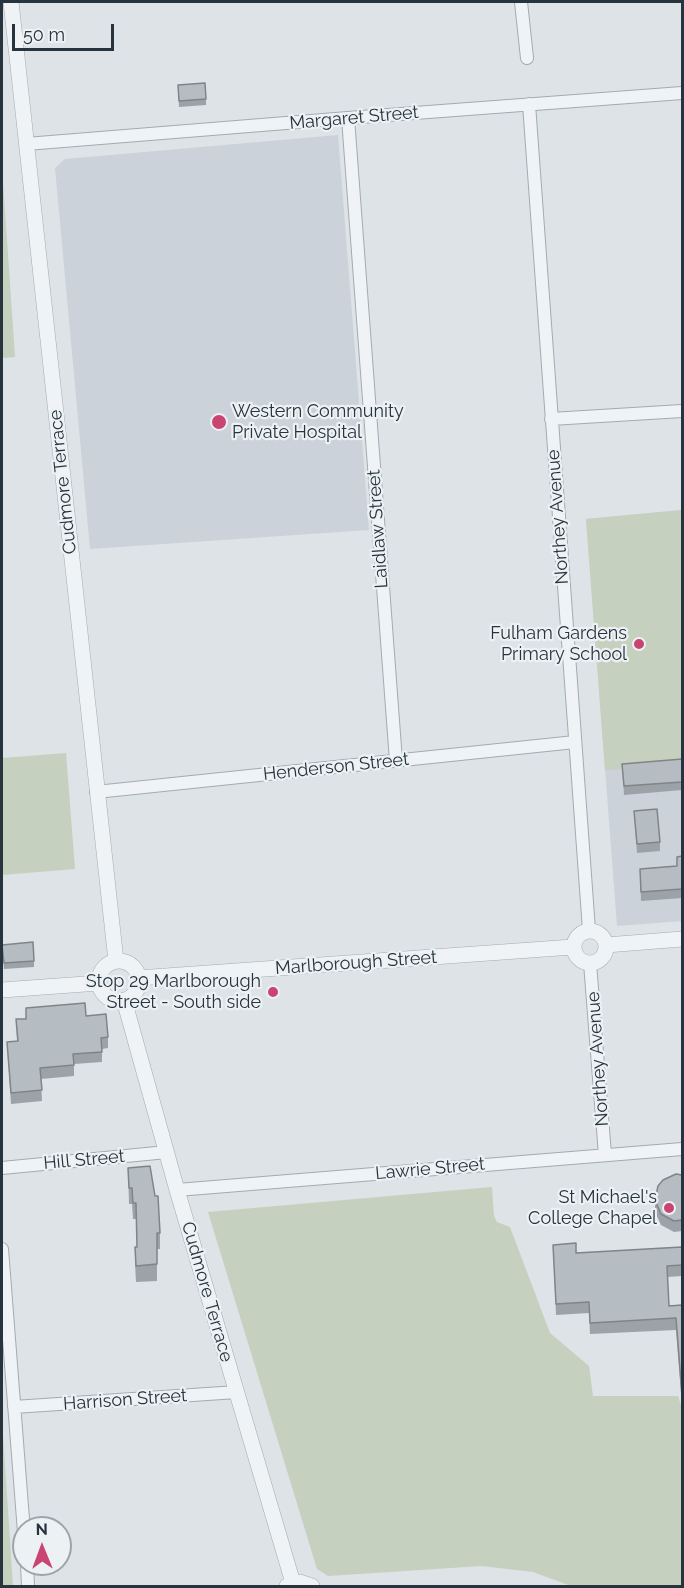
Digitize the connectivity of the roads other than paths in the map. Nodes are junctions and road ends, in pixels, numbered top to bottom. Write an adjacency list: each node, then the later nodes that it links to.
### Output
1 (11, 2): 7 (street, Cudmore Terrace)
2 (521, 2): 3 (street)
3 (527, 58)
4 (682, 93): 5 (street, Margaret Street)
5 (529, 104): 6 (street, Margaret Street); 9 (street, Northey Avenue)
6 (348, 118): 7 (street, Margaret Street); 11 (street, Laidlaw Street)
7 (26, 144): 12 (street, Cudmore Terrace)
8 (682, 411): 9 (street)
9 (551, 419): 10 (street, Northey Avenue)
10 (575, 742): 11 (street, Henderson Street); 13 (street, Northey Avenue)
11 (396, 761): 12 (street, Henderson Street)
12 (96, 792): 17 (street, Cudmore Terrace)
13 (589, 930): 15 (street); 16 (street)
14 (682, 939): 15 (street)
15 (606, 945): 18 (street)
16 (573, 947): 18 (street); 19 (street, Marlborough Street)
17 (116, 962): 19 (street); 20 (street)
18 (590, 963): 25 (street, Northey Avenue)
19 (138, 978): 22 (street)
20 (99, 983): 21 (street); 22 (street)
21 (2, 990)
22 (124, 1000): 24 (street, Cudmore Terrace)
23 (682, 1149): 25 (street, Lawrie Street)
24 (167, 1152): 26 (street, Hill Street); 27 (street, Cudmore Terrace)
25 (605, 1155): 27 (street, Lawrie Street)
26 (2, 1168)
27 (177, 1190): 29 (street, Cudmore Terrace)
28 (2, 1249): 30 (street)
29 (237, 1392): 30 (street, Harrison Street); 32 (street, Cudmore Terrace)
30 (14, 1407): 31 (street)
31 (23, 1516)
32 (290, 1585): 33 (street)
33 (312, 1587)

